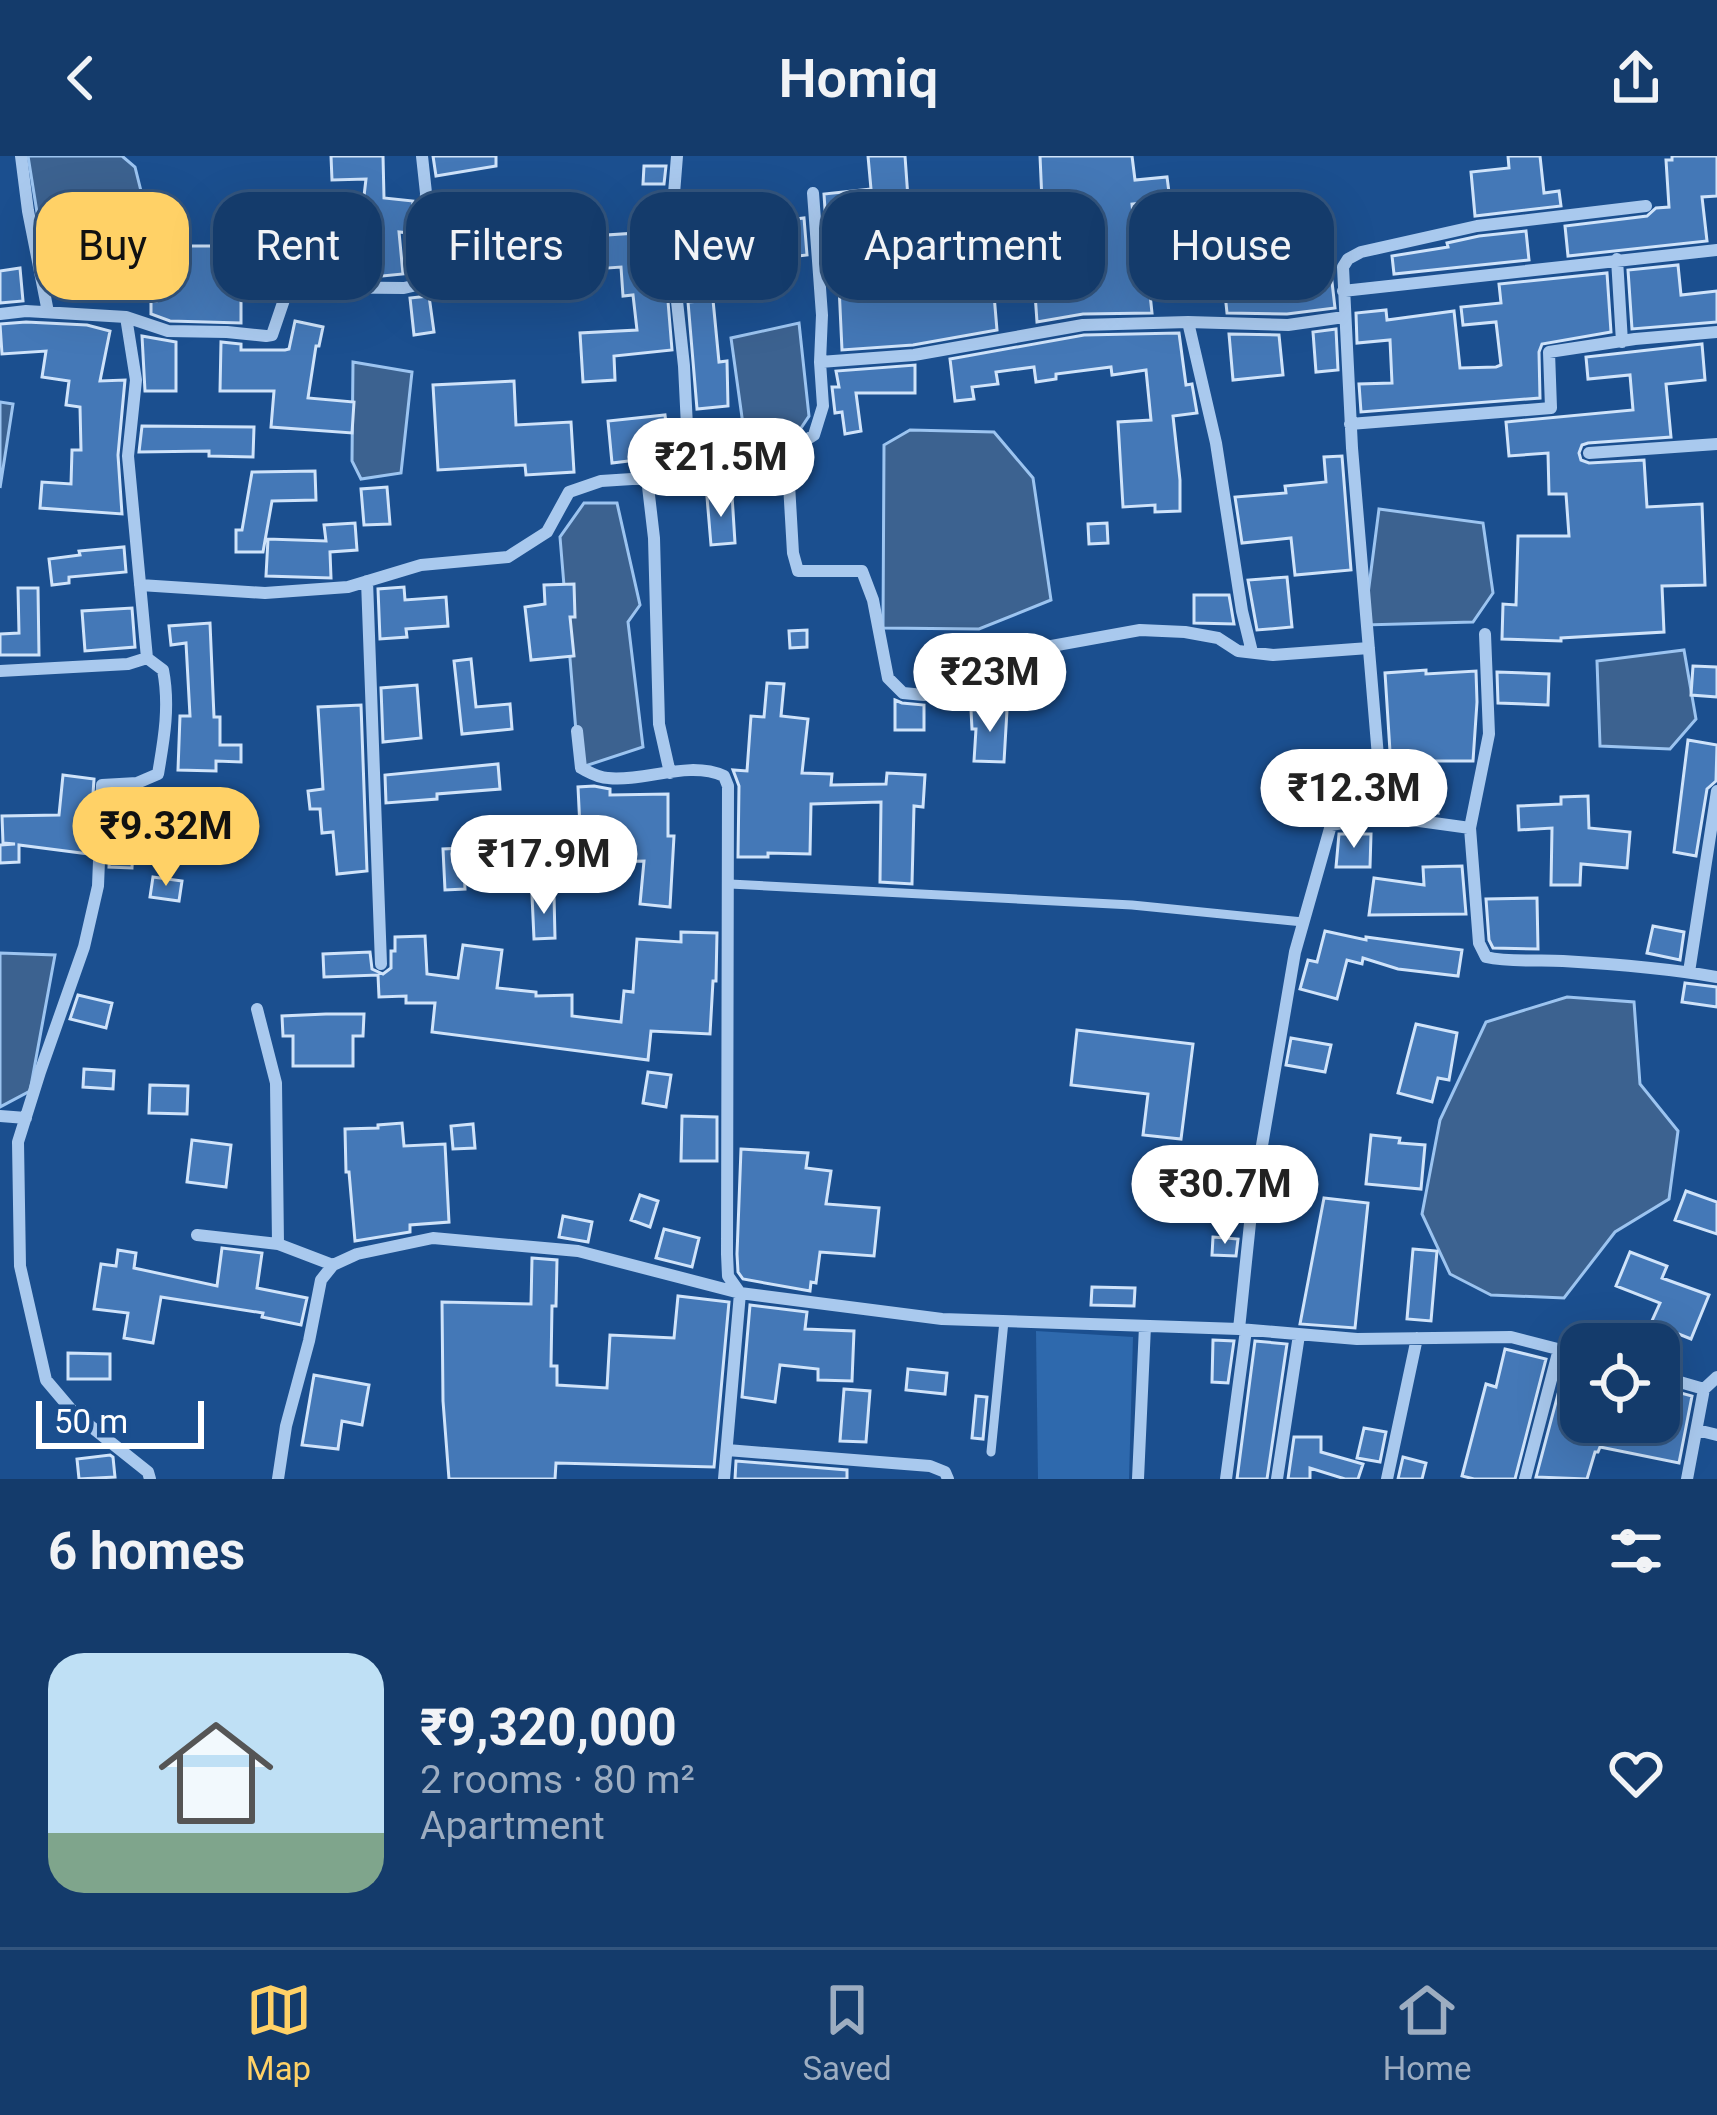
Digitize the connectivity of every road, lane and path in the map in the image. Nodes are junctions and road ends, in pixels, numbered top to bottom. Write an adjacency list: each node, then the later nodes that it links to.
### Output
1 (21, 156): 9 (street)
2 (422, 156): 11 (street)
3 (677, 156): 21 (street)
4 (813, 193): 16 (street)
5 (1646, 206): 8 (street)
6 (1717, 250): 7 (street)
7 (1617, 260): 8 (street); 15 (street)
8 (1343, 291): 12 (street)
9 (48, 312): 10 (street); 11 (street)
10 (0, 314)
11 (126, 317): 24 (street)
12 (1344, 317): 13 (street); 17 (street)
13 (1188, 322): 16 (street); 27 (street)
14 (1717, 332): 15 (street)
15 (1622, 342): 17 (street)
16 (820, 362): 19 (street)
17 (1350, 424): 26 (street)
18 (1717, 444): 20 (street)
19 (782, 452): 21 (street); 27 (street)
20 (1589, 453)
21 (689, 466): 22 (street)
22 (647, 478): 23 (street); 31 (street)
23 (367, 581): 24 (street); 37 (street)
24 (140, 585): 28 (street)
25 (1485, 634): 34 (street)
26 (1369, 648): 27 (street); 33 (street)
27 (1252, 652)
28 (147, 658): 29 (street); 42 (street)
29 (0, 671)
30 (577, 731): 31 (street)
31 (670, 773): 35 (street)
32 (1717, 791): 38 (street)
33 (1383, 816): 34 (street); 36 (street)
34 (1471, 828): 38 (street)
35 (730, 884): 36 (lane); 46 (street)
36 (1304, 922): 49 (street)
37 (381, 964)
38 (1689, 972): 39 (street)
39 (1717, 977)
40 (257, 1010): 44 (street)
41 (0, 1117): 42 (street)
42 (26, 1118): 60 (street)
43 (196, 1235): 44 (street)
44 (278, 1244): 45 (street)
45 (333, 1265): 46 (street); 61 (street)
46 (740, 1292): 47 (street); 58 (street)
47 (1004, 1321): 48 (street); 59 (lane)
48 (1145, 1326): 49 (street); 64 (street)
49 (1243, 1330): 50 (street); 65 (street)
50 (1299, 1334): 51 (street); 66 (street)
51 (1417, 1338): 52 (street); 67 (street)
52 (1559, 1349): 68 (street)
53 (1717, 1377): 55 (street)
54 (1680, 1382): 55 (street)
55 (1704, 1389): 56 (street)
56 (1696, 1430): 57 (street); 69 (street)
57 (1717, 1435)
58 (727, 1450): 62 (street); 63 (street)
59 (991, 1452)
60 (150, 1479)
61 (278, 1479)
62 (724, 1479)
63 (948, 1479)
64 (1138, 1479)
65 (1226, 1479)
66 (1277, 1479)
67 (1387, 1479)
68 (1525, 1479)
69 (1687, 1479)

